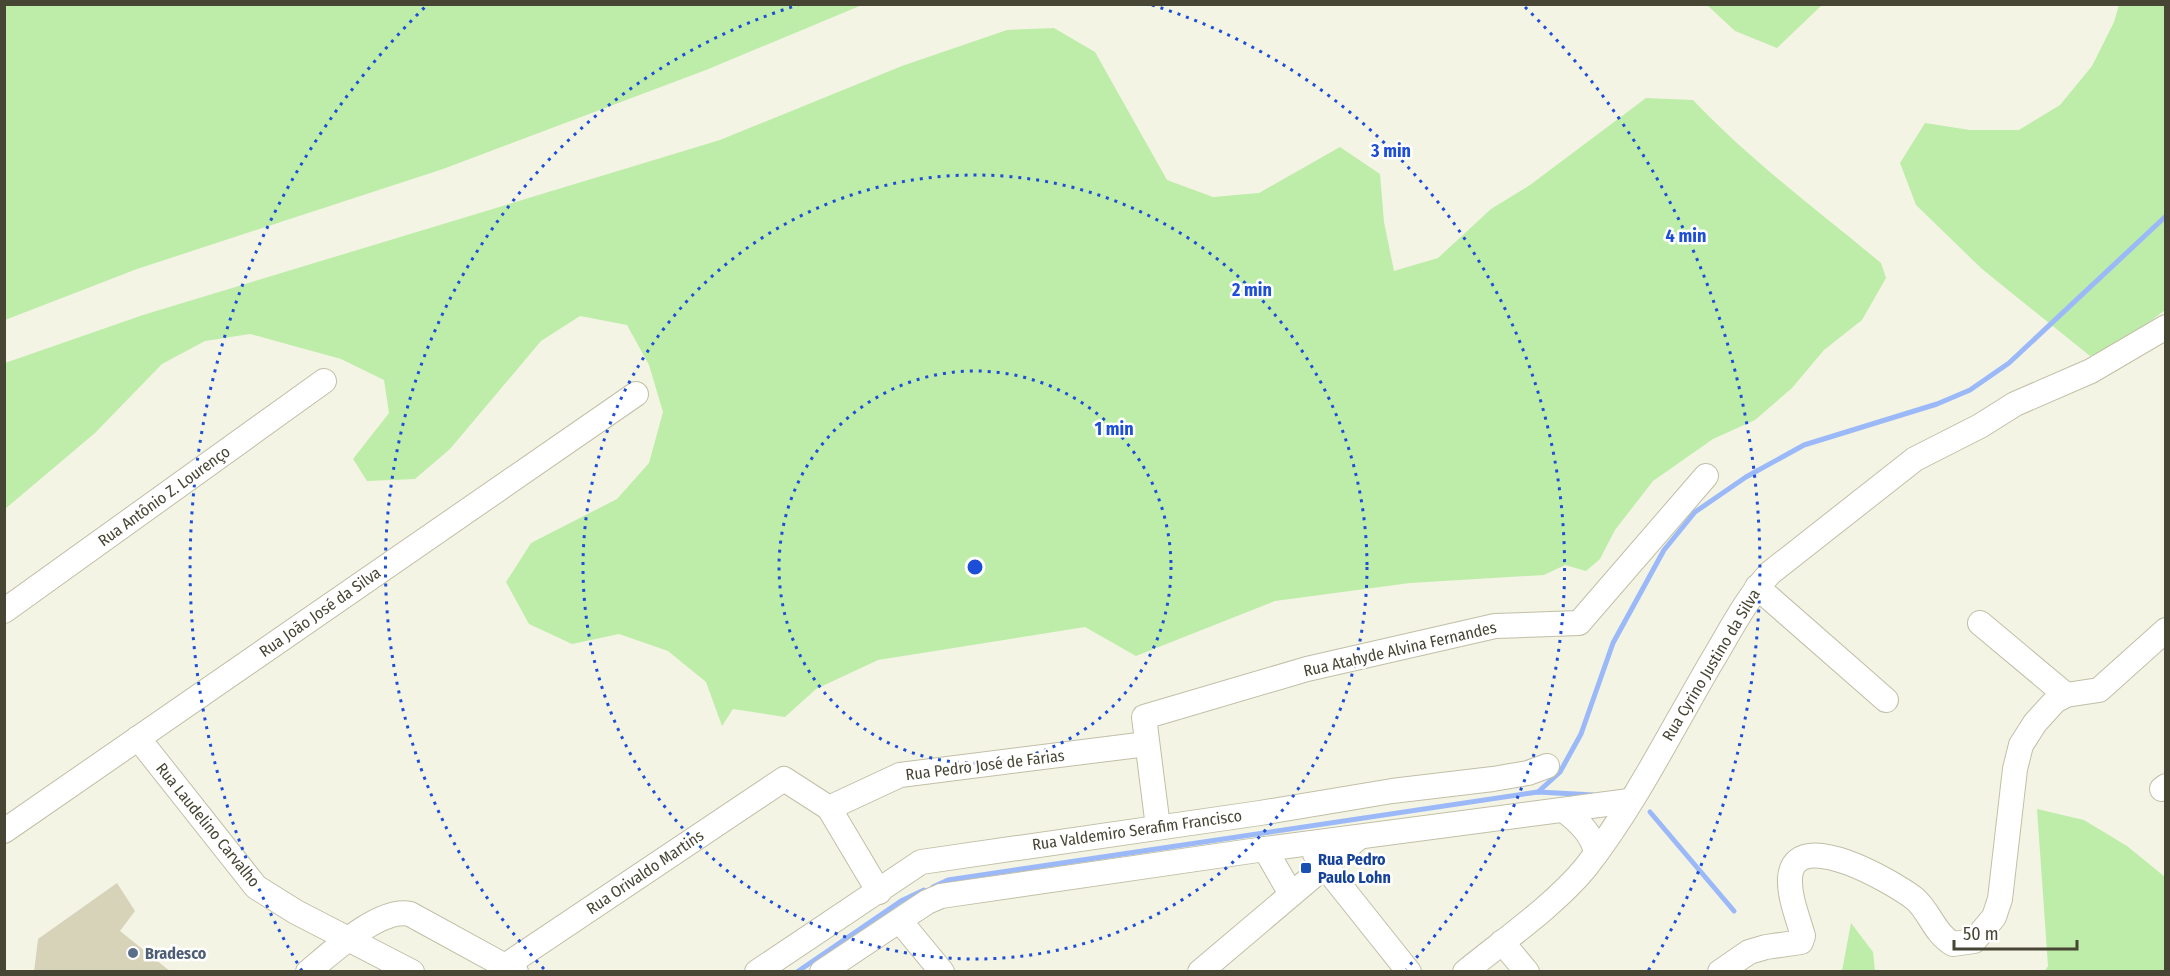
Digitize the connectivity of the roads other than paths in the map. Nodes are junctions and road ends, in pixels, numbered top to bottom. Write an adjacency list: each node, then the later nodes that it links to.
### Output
1 (2166, 327): 5 (street, Rua Cyrino Justino da Silva)
2 (324, 381): 6 (street, Rua Antônio Z. Lourenço)
3 (636, 394): 11 (street, Rua João José da Silva)
4 (1706, 476): 12 (street, Rua Atahyde Alvina Fernandes)
5 (1757, 587): 10 (street); 14 (street, Rua Cyrino Justino da Silva)
6 (4, 611)
7 (1980, 623): 9 (street)
8 (2166, 630): 9 (street)
9 (2066, 695): 39 (street)
10 (1886, 700)
11 (138, 738): 18 (street, Rua João José da Silva); 27 (street, Rua Laudelino Carvalho)
12 (1147, 744): 15 (street, Rua Pedro José de Farias); 17 (street, Rua Atahyde Alvina Fernandes)
13 (1547, 766): 17 (street, Rua Valdemiro Serafim Francisco)
14 (1629, 801): 16 (street); 22 (street, Rua Cyrino Justino da Silva)
15 (829, 808): 24 (street); 29 (street, Rua Orivaldo Martins)
16 (1565, 811): 19 (street); 22 (street)
17 (1158, 827): 24 (street, Rua Valdemiro Serafim Francisco)
18 (4, 831)
19 (1358, 838): 20 (street); 23 (street)
20 (1308, 844): 21 (street); 23 (street)
21 (1265, 849): 25 (street); 26 (street)
22 (1596, 853): 28 (street, Rua Cyrino Justino da Silva)
23 (1325, 866): 25 (street); 36 (street)
24 (879, 892): 32 (street, Rua Valdemiro Serafim Francisco)
25 (1291, 894): 35 (street)
26 (900, 921): 33 (street); 34 (street)
27 (350, 938): 29 (street); 30 (street); 31 (street, Rua Laudelino Carvalho)
28 (1502, 942): 37 (street, Rua Cyrino Justino da Silva); 38 (street)
29 (511, 969)
30 (308, 972)
31 (412, 972)
32 (757, 972)
33 (822, 972)
34 (942, 972)
35 (1200, 972)
36 (1409, 972)
37 (1466, 972)
38 (1527, 972)
39 (1720, 972)

